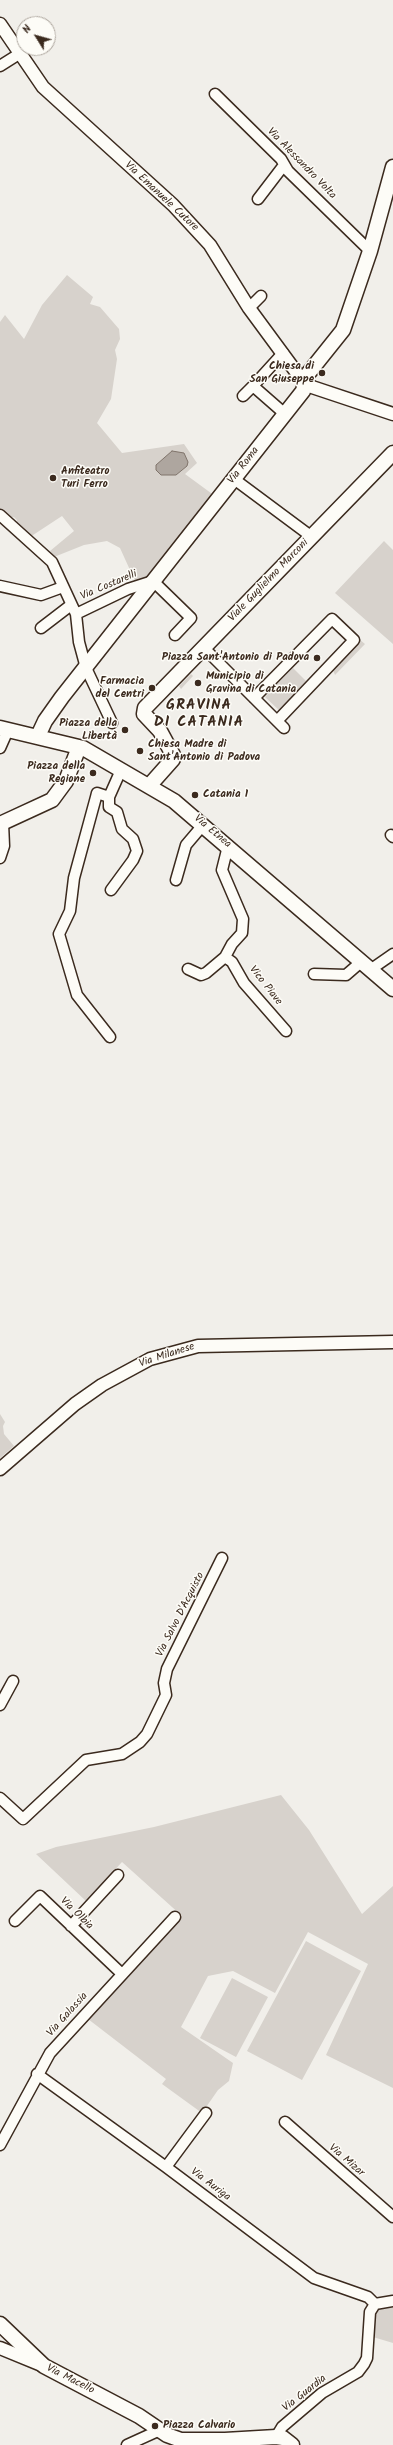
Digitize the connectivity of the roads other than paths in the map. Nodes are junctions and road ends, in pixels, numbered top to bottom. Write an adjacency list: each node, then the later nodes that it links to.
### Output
1 (0, 24): 2 (street, Via Emanuele Cutore)
2 (16, 49)
3 (16, 56): 5 (street)
4 (20, 56): 12 (street, Via Emanuele Cutore)
5 (0, 66)
6 (215, 94): 7 (street, Via Alessandro Volta)
7 (284, 165): 9 (street); 10 (street, Via Alessandro Volta)
8 (393, 169): 10 (main road, Via Roma)
9 (258, 199)
10 (370, 251): 14 (main road, Via Roma)
11 (261, 296): 12 (street)
12 (249, 308): 13 (street, Via Emanuele Cutore)
13 (283, 353): 14 (street, Via Emanuele Cutore); 15 (street)
14 (305, 382): 17 (main road, Via Roma); 18 (street)
15 (253, 386): 16 (street); 17 (street)
16 (243, 396)
17 (285, 414): 20 (main road, Via Roma)
18 (393, 414)
19 (392, 456): 22 (main road, Viale Guglielmo Marconi)
20 (234, 479): 22 (street); 24 (main road, Via Roma)
21 (0, 514): 25 (street)
22 (312, 537): 29 (main road, Viale Guglielmo Marconi)
23 (0, 586): 25 (street)
24 (145, 586): 26 (street, Via Costarelli); 28 (street); 30 (main road, Via Roma)
25 (63, 587): 26 (street)
26 (73, 609): 27 (street, Via Costarelli); 30 (street)
27 (41, 628)
28 (175, 635)
29 (204, 648): 31 (street); 38 (main road, Viale Guglielmo Marconi)
30 (86, 668): 32 (street); 34 (main road, Via Roma)
31 (254, 698): 31 (street)
32 (112, 723)
33 (4, 729): 34 (main road, Via Etnea); 36 (street)
34 (38, 736): 35 (main road, Via Etnea)
35 (79, 747): 37 (main road, Via Etnea); 40 (main road)
36 (0, 748)
37 (121, 770): 38 (main road, Via Etnea); 39 (street)
38 (149, 786): 41 (main road, Via Etnea)
39 (109, 797): 45 (street); 53 (street)
40 (2, 824): 43 (street)
41 (204, 825): 42 (main road, Via Etnea); 44 (street)
42 (228, 846): 47 (street); 48 (main road, Via Etnea)
43 (0, 858)
44 (176, 880)
45 (111, 890)
46 (393, 954): 48 (street)
47 (225, 957): 49 (street); 52 (street, Vico Piave)
48 (366, 966): 50 (street); 51 (main road, Via Etnea)
49 (188, 969)
50 (314, 974)
51 (393, 989)
52 (286, 1031)
53 (110, 1037)
54 (393, 1342): 55 (street, Via Milanese)
55 (0, 1469)
56 (222, 1558): 59 (street, Via Salvo D'Acquisto)
57 (13, 1680): 58 (street)
58 (0, 1705)
59 (0, 1798)
60 (118, 1875): 63 (street)
61 (175, 1917): 64 (street, Via Galassia)
62 (15, 1921): 63 (street, Via Olbia)
63 (71, 1926): 64 (street, Via Olbia)
64 (122, 1974): 65 (street, Via Galassia)
65 (37, 2074): 68 (street, Via Galassia); 69 (street, Via Auriga)
66 (206, 2113): 69 (street)
67 (285, 2122): 70 (street, Via Mizar)
68 (0, 2145)
69 (166, 2167): 72 (street, Via Auriga)
70 (393, 2217)
71 (393, 2301): 72 (street)
72 (375, 2304): 77 (street, Via Guardia)
73 (0, 2324): 75 (main road)
74 (0, 2348): 75 (street, Via Macello)
75 (44, 2366): 76 (main road, Via Macello)
76 (160, 2430): 77 (main road, Via Macello); 78 (street)
77 (276, 2437): 79 (main road)
78 (127, 2445)
79 (292, 2445)

